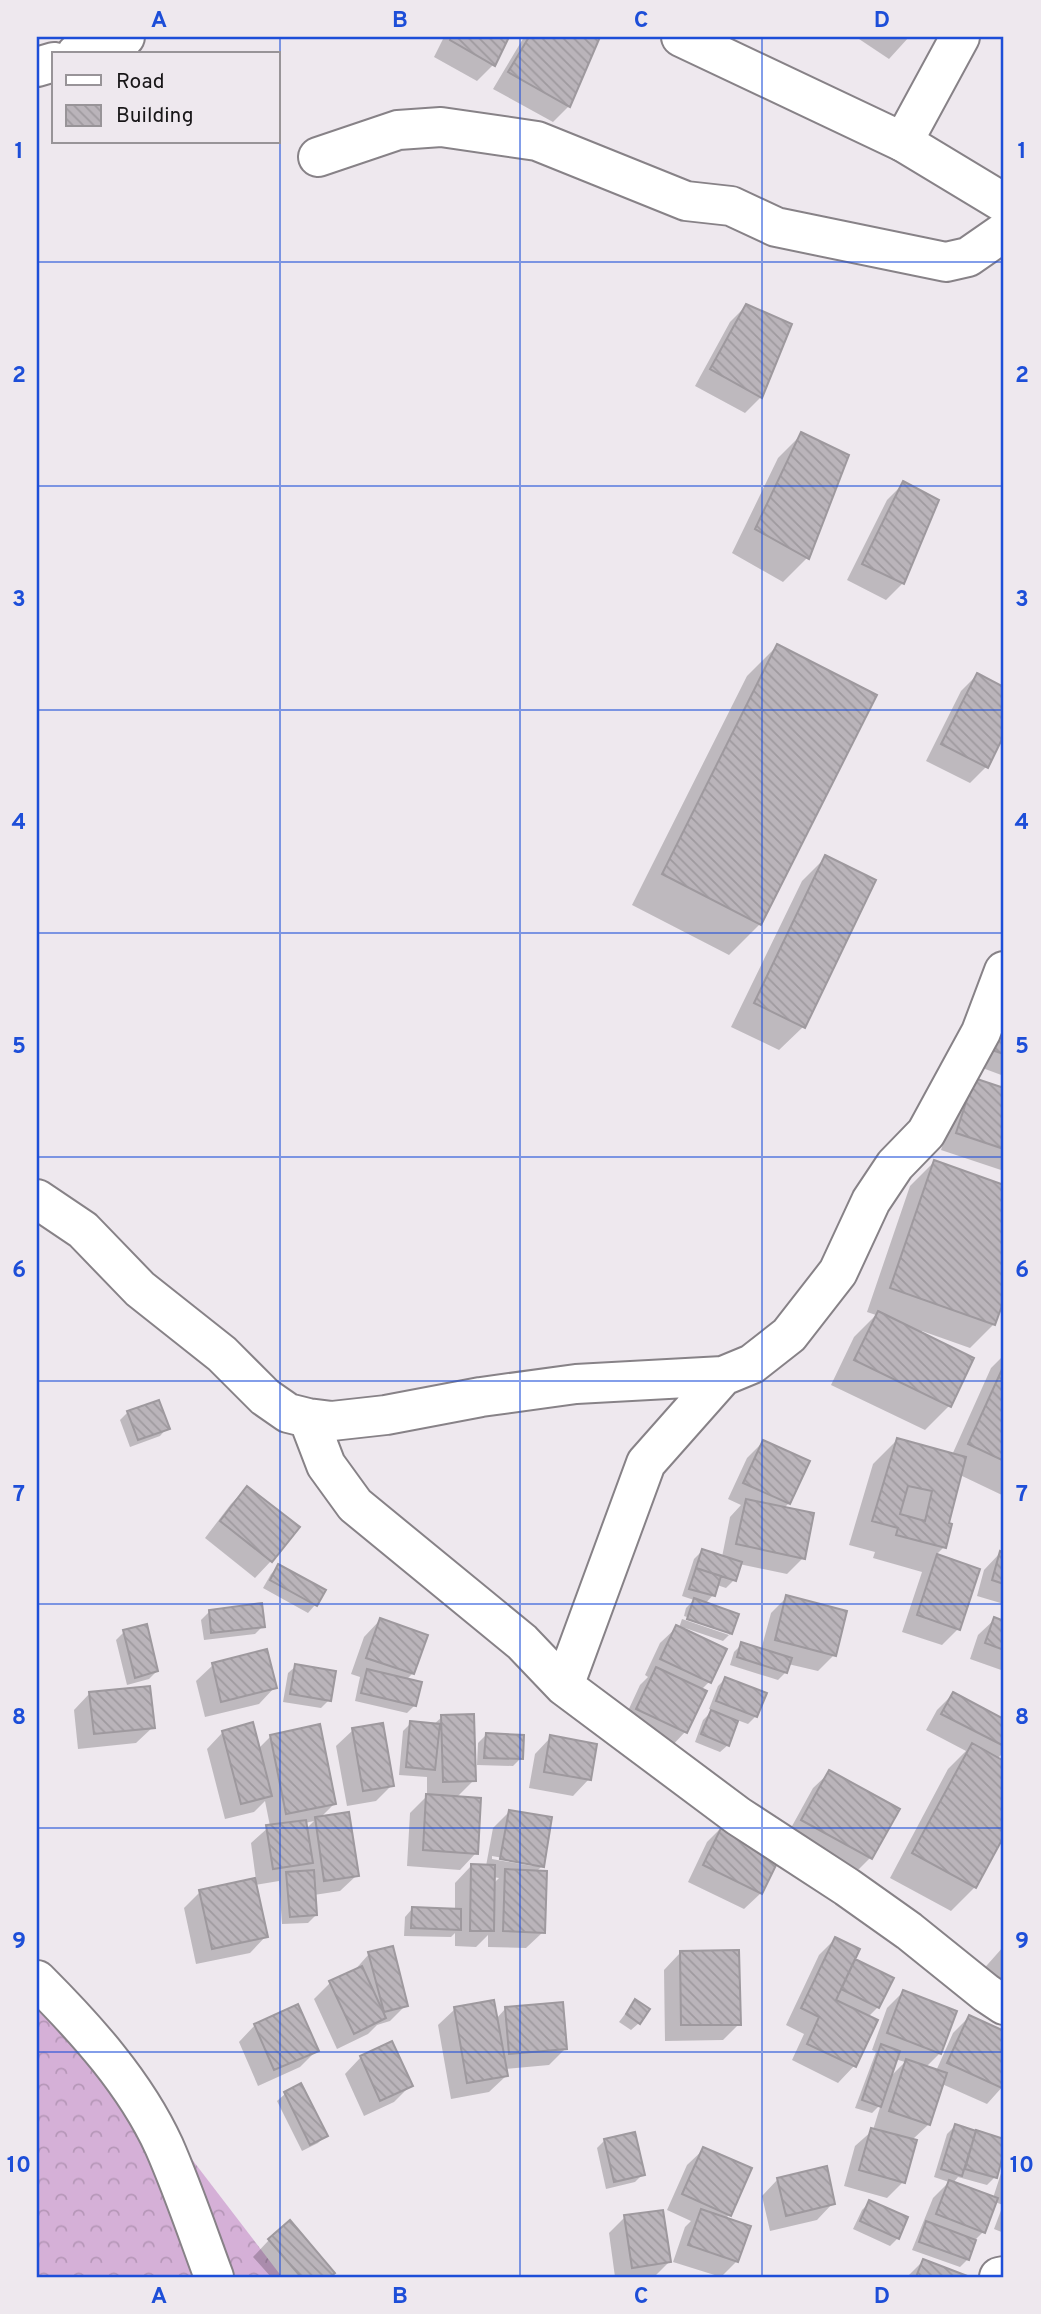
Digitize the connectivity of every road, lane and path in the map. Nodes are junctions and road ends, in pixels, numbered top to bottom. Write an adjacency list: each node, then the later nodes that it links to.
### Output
1 (125, 37): 4 (street)
2 (681, 37): 5 (street)
3 (960, 37): 5 (street)
4 (82, 52)
5 (903, 142): 7 (street)
6 (318, 157): 8 (street)
7 (1004, 203)
8 (1004, 232)
9 (1004, 971): 11 (street)
10 (37, 1199): 12 (street)
11 (723, 1376): 12 (street); 13 (street)
12 (308, 1418): 13 (street)
13 (564, 1686): 15 (street)
14 (37, 1980): 16 (street)
15 (1004, 2005)
16 (214, 2277)

